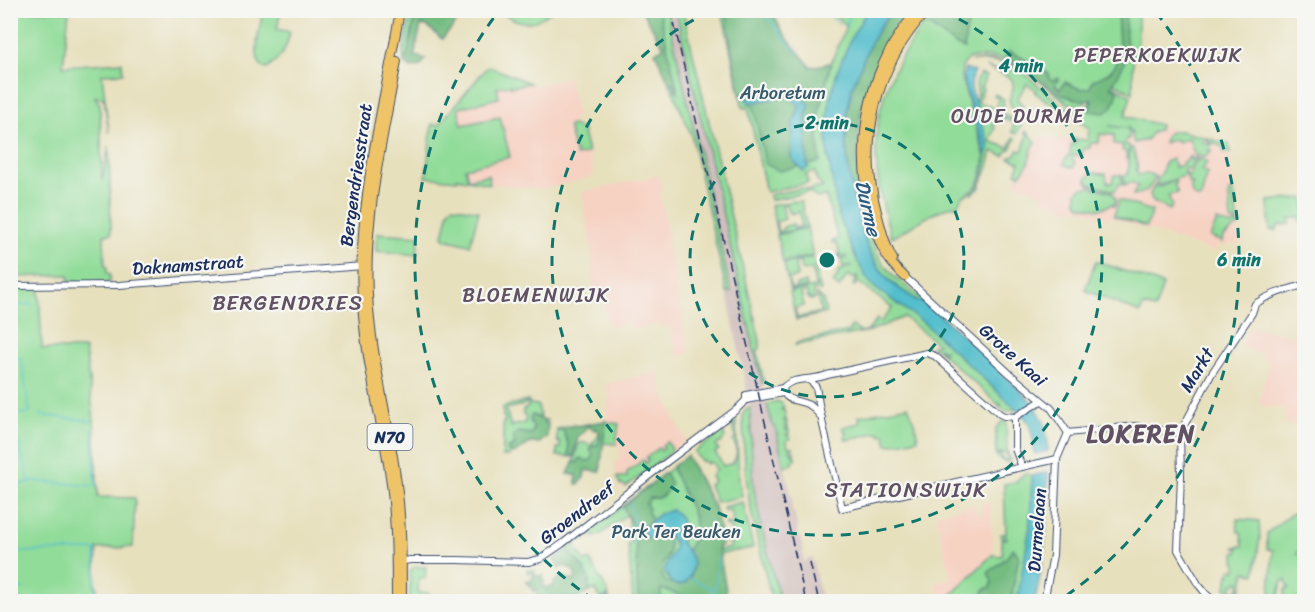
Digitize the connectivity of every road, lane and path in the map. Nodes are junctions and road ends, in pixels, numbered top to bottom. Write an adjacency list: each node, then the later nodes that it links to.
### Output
1 (400, 10): 5 (main road, Bergendriesstraat / N70)
2 (406, 10): 5 (main road, Bergendriesstraat / N70)
3 (918, 10): 6 (main road)
4 (927, 10): 6 (main road)
5 (364, 266): 8 (street, Daknamstraat); 20 (main road, Bergendriesstraat / N70)
6 (905, 277): 12 (street, Grote Kaai)
7 (1305, 285): 17 (street, Markt)
8 (10, 286)
9 (808, 380): 10 (street); 11 (street); 14 (street)
10 (783, 390): 13 (street); 20 (street, Groendreef)
11 (817, 391): 13 (street); 15 (street)
12 (1041, 401): 14 (street, Grote Kaai); 16 (street)
13 (803, 402): 15 (street)
14 (1017, 416): 19 (street)
15 (822, 418): 19 (street)
16 (1068, 433): 17 (street); 18 (street)
17 (1180, 433): 24 (street, Markt)
18 (1057, 459): 19 (street); 23 (street, Durmelaan)
19 (1022, 467)
20 (399, 562): 21 (main road, N70); 22 (main road, N70)
21 (396, 602)
22 (402, 602)
23 (1044, 602)
24 (1215, 602)

